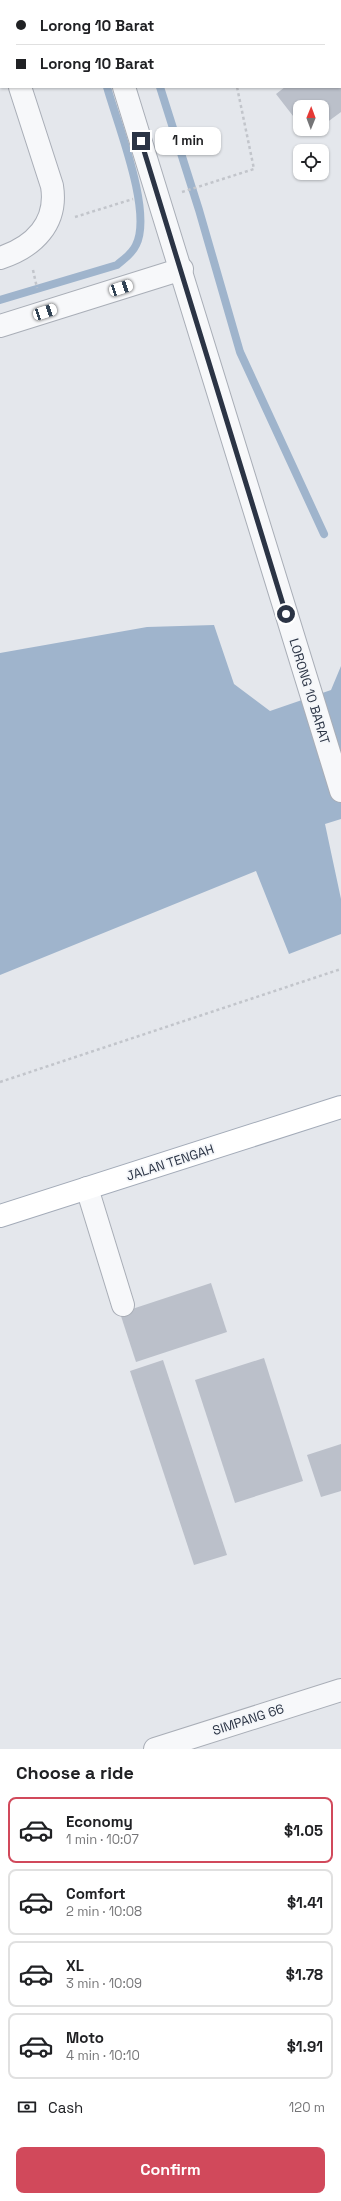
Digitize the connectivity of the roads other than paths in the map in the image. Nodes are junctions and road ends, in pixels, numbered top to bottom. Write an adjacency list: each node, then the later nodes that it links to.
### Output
1 (20, 88): 3 (street)
2 (124, 88): 4 (street, LORONG 10 BARAT)
3 (0, 258)
4 (182, 269): 5 (street); 6 (street, LORONG 10 BARAT)
5 (0, 326)
6 (341, 791)
7 (341, 1107): 8 (main road, JALAN TENGAH)
8 (87, 1188): 9 (main road, JALAN TENGAH); 10 (street)
9 (0, 1216)
10 (123, 1304)
11 (341, 1690): 12 (street, SIMPANG 66)
12 (155, 1749)

